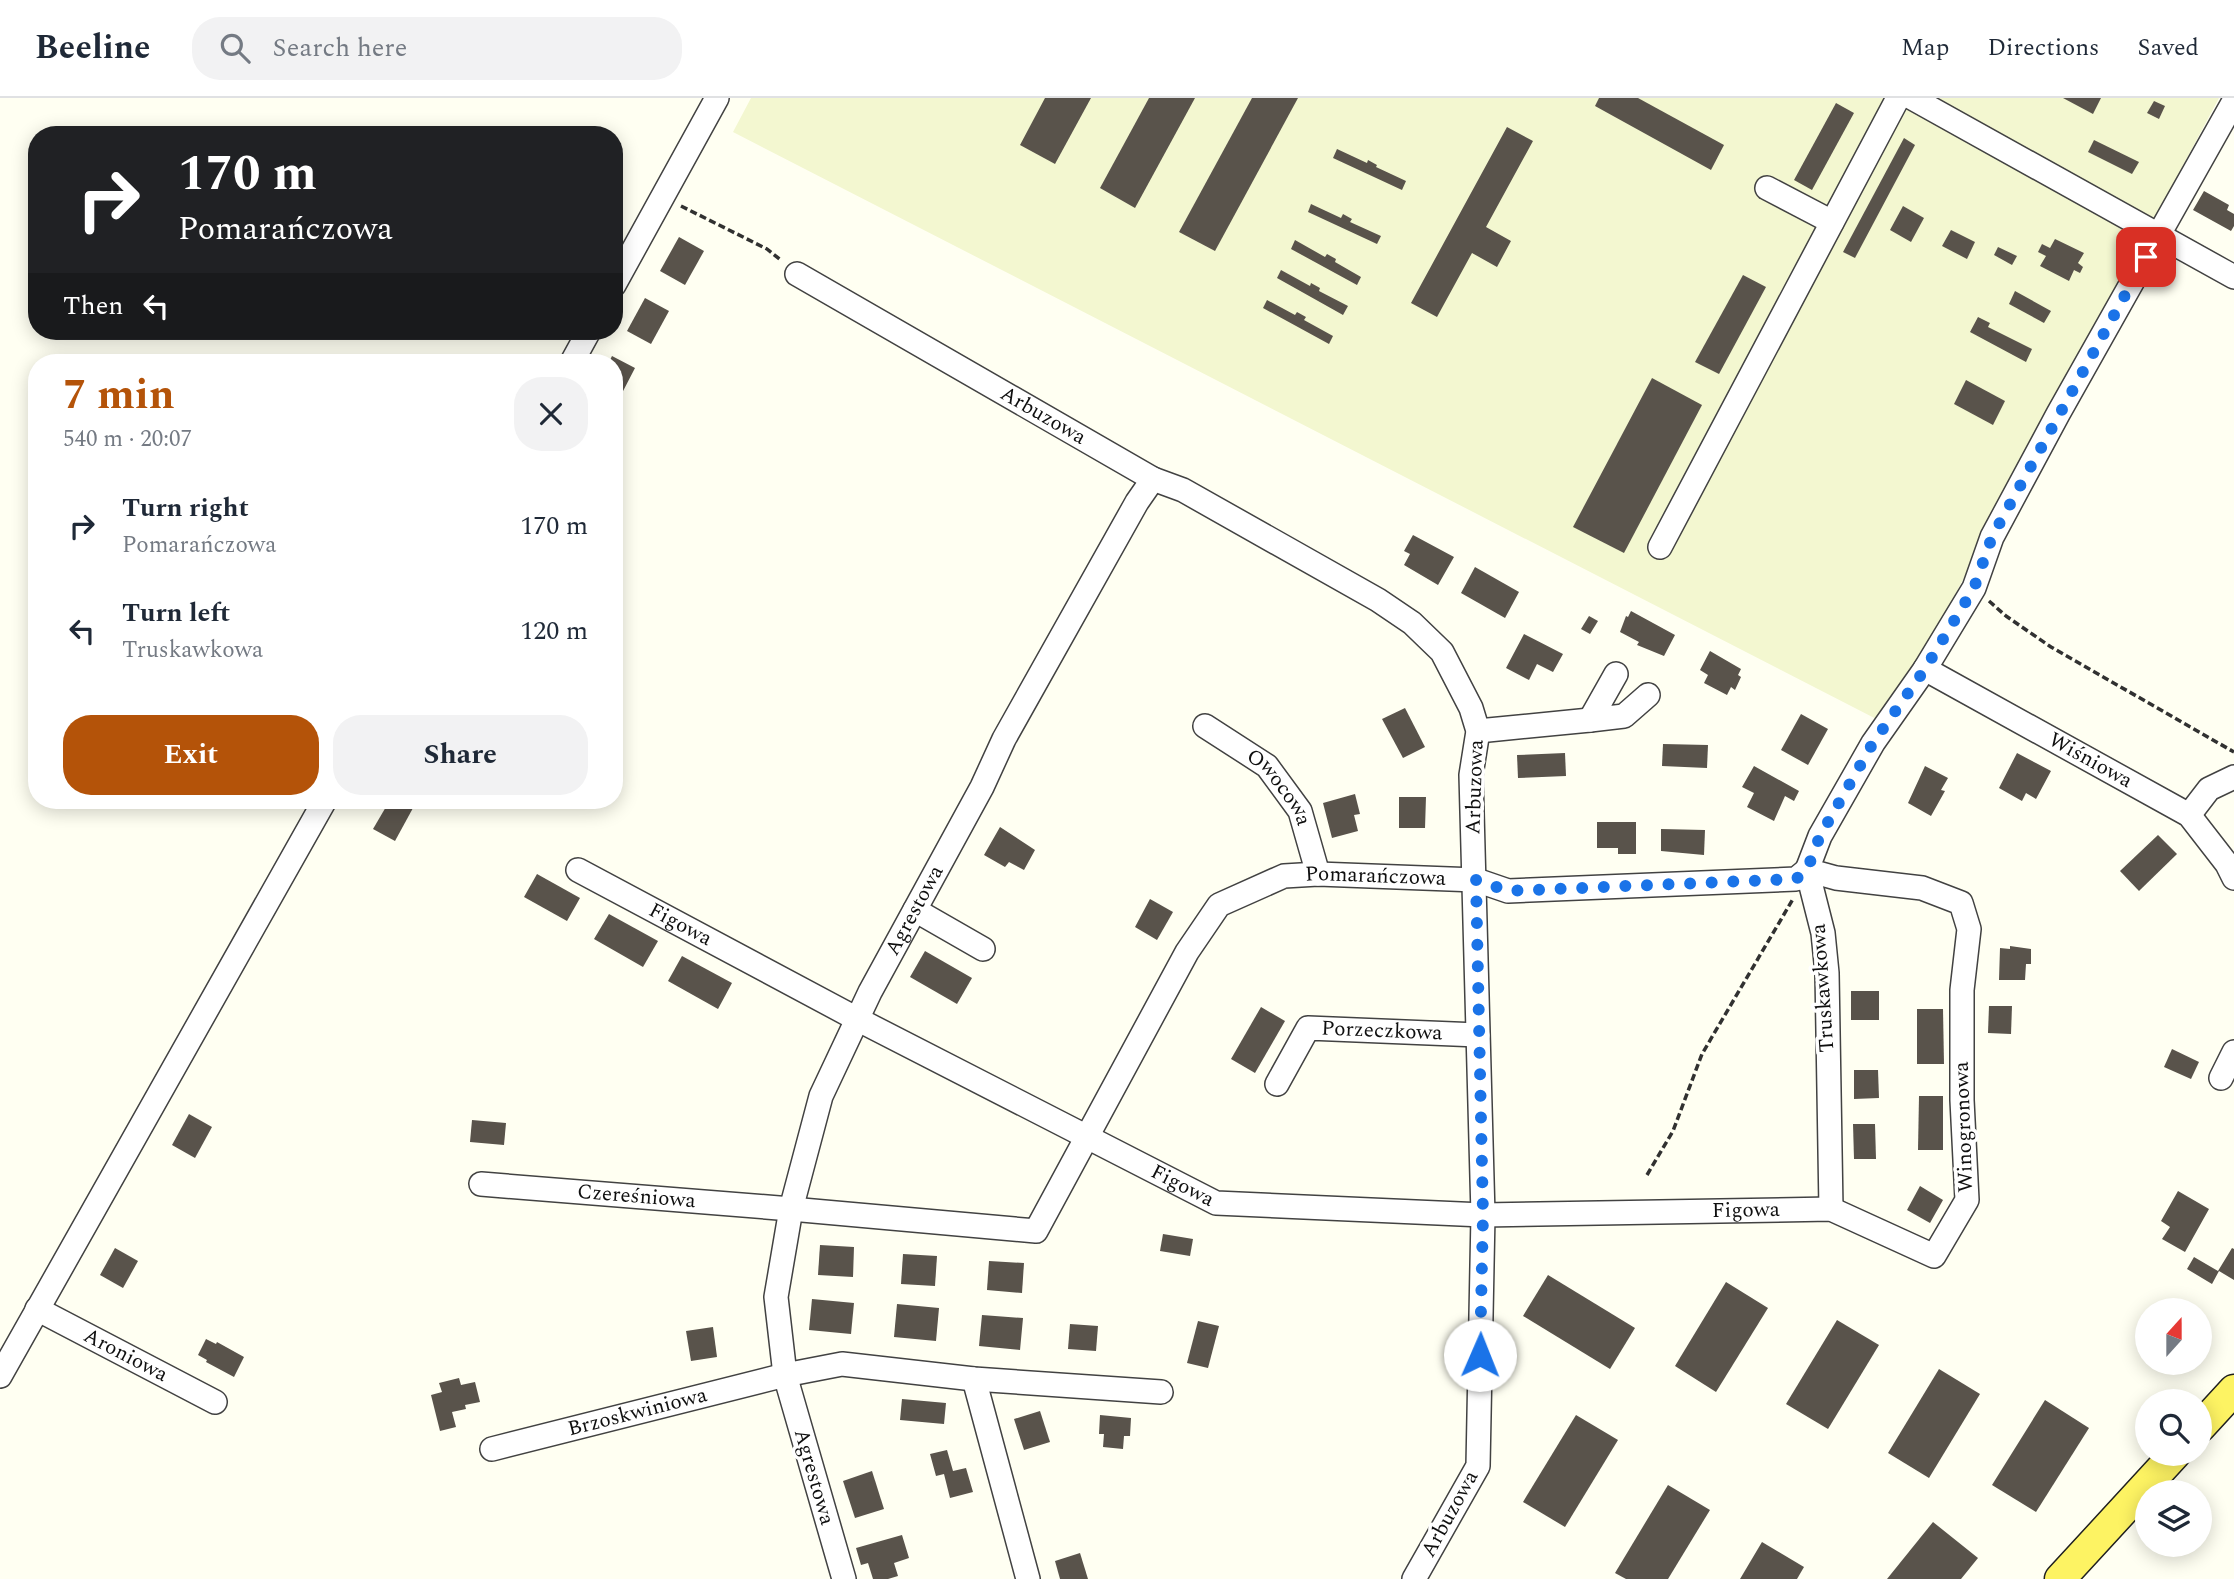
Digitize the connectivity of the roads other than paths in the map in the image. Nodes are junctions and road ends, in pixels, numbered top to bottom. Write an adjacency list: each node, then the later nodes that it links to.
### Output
1 (716, 98): 8 (street)
2 (1898, 98): 6 (street)
3 (1912, 98): 7 (street)
4 (2234, 102): 7 (street)
5 (1766, 188): 6 (street)
6 (1832, 222): 12 (street)
7 (2158, 235): 10 (street); 13 (street)
8 (623, 269)
9 (797, 274): 11 (street, Arbuzowa)
10 (2234, 277)
11 (1153, 479): 18 (street, Arbuzowa); 27 (street, Agrestowa)
12 (1660, 547)
13 (1925, 669): 21 (street, Wiśniowa); 24 (street)
14 (1616, 674): 16 (street)
15 (1648, 695): 16 (street)
16 (1590, 720): 18 (street)
17 (1205, 726): 23 (street, Owocowa)
18 (1478, 731): 26 (street, Arbuzowa)
19 (2234, 777): 21 (street)
20 (320, 809): 41 (street)
21 (2189, 815): 25 (street, Wiśniowa)
22 (578, 870): 30 (street, Figowa)
23 (1318, 874): 26 (street, Pomarańczowa); 35 (street, Pomarańczowa)
24 (1802, 875): 26 (street, Pomarańczowa); 29 (street, Pomarańczowa); 38 (street, Truskawkowa)
25 (2234, 878)
26 (1476, 880): 31 (street, Arbuzowa)
27 (915, 910): 28 (street); 30 (street, Agrestowa)
28 (984, 948)
29 (1962, 990): 40 (street, Winogronowa)
30 (857, 1019): 35 (street, Figowa); 37 (street, Agrestowa)
31 (1478, 1035): 34 (street, Porzeczkowa); 39 (street, Arbuzowa)
32 (2234, 1052): 33 (street)
33 (2221, 1078)
34 (1277, 1084)
35 (1087, 1138): 37 (street, Pomarańczowa); 39 (street, Figowa)
36 (481, 1184): 37 (street, Czereśniowa)
37 (791, 1209): 42 (street, Agrestowa)
38 (1831, 1209): 39 (street, Figowa); 40 (street, Figowa)
39 (1483, 1215): 53 (street, Arbuzowa)
40 (1934, 1256)
41 (37, 1309): 43 (street); 47 (street, Aroniowa)
42 (785, 1375): 44 (street); 49 (street, Brzoskwiniowa); 51 (street, Agrestowa)
43 (0, 1376)
44 (974, 1379): 46 (street); 52 (street)
45 (2234, 1390): 48 (main road)
46 (1161, 1392)
47 (215, 1402)
48 (2212, 1414)
49 (492, 1449)
50 (2164, 1466): 54 (main road)
51 (844, 1579)
52 (1028, 1579)
53 (1414, 1579)
54 (2060, 1579)

